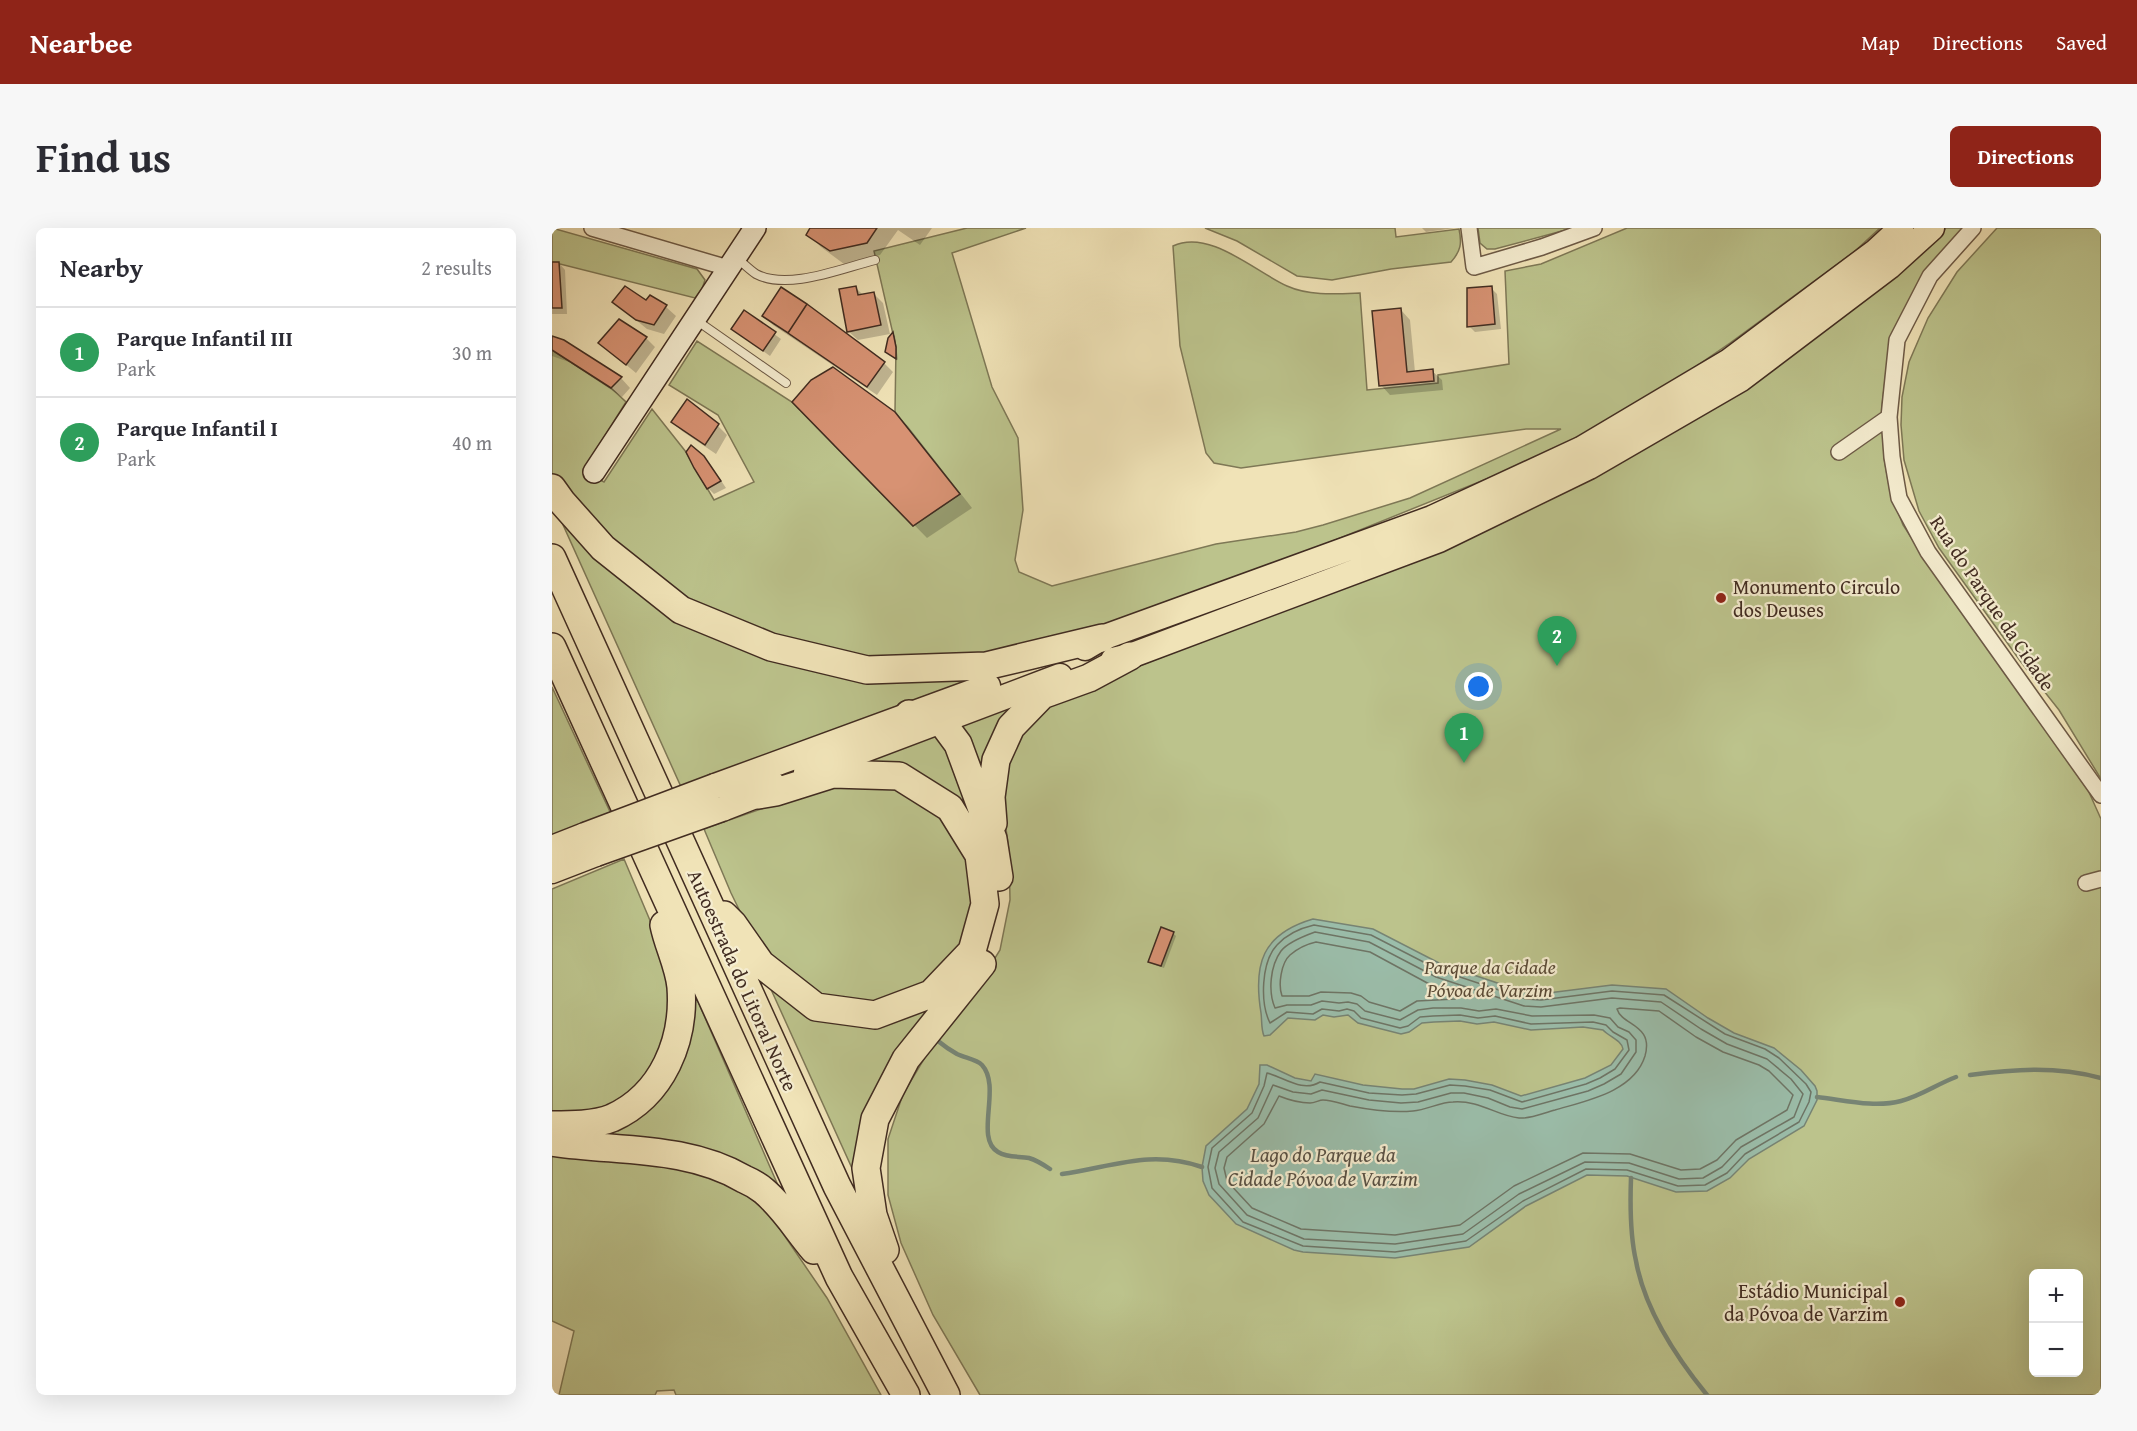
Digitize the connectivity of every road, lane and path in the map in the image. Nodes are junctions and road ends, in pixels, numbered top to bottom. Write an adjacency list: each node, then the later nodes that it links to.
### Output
1 (592, 228): 9 (street)
2 (755, 228): 9 (street)
3 (1469, 228): 4 (street)
4 (1594, 228)
5 (1900, 228): 17 (main road)
6 (1932, 228): 19 (main road)
7 (1974, 228): 12 (street, Rua do Parque da Cidade)
8 (875, 260): 9 (lane)
9 (732, 263): 10 (street)
10 (694, 319): 11 (lane); 14 (street)
11 (786, 382)
12 (1889, 417): 13 (street); 23 (street, Rua do Parque da Cidade)
13 (1839, 452)
14 (594, 472)
15 (552, 488): 17 (highway)
16 (552, 558): 30 (highway, Autoestrada do Litoral Norte)
17 (1102, 638): 20 (main road)
18 (552, 647): 29 (highway, Autoestrada do Litoral Norte)
19 (1130, 656): 21 (main road); 25 (highway)
20 (909, 714): 21 (highway); 24 (main road)
21 (942, 721): 22 (main road); 25 (highway)
22 (758, 795): 24 (main road); 30 (highway)
23 (2101, 795)
24 (719, 798): 26 (main road, bridge)
25 (993, 839): 34 (highway)
26 (590, 844): 27 (main road); 28 (main road)
27 (552, 848)
28 (552, 871)
29 (656, 876): 31 (highway); 33 (highway, Autoestrada do Litoral Norte)
30 (703, 892): 34 (highway, Autoestrada do Litoral Norte)
31 (552, 1125)
32 (552, 1142): 33 (highway)
33 (839, 1277): 35 (highway, Autoestrada do Litoral Norte)
34 (891, 1293): 36 (highway, Autoestrada do Litoral Norte)
35 (906, 1395)
36 (946, 1395)

